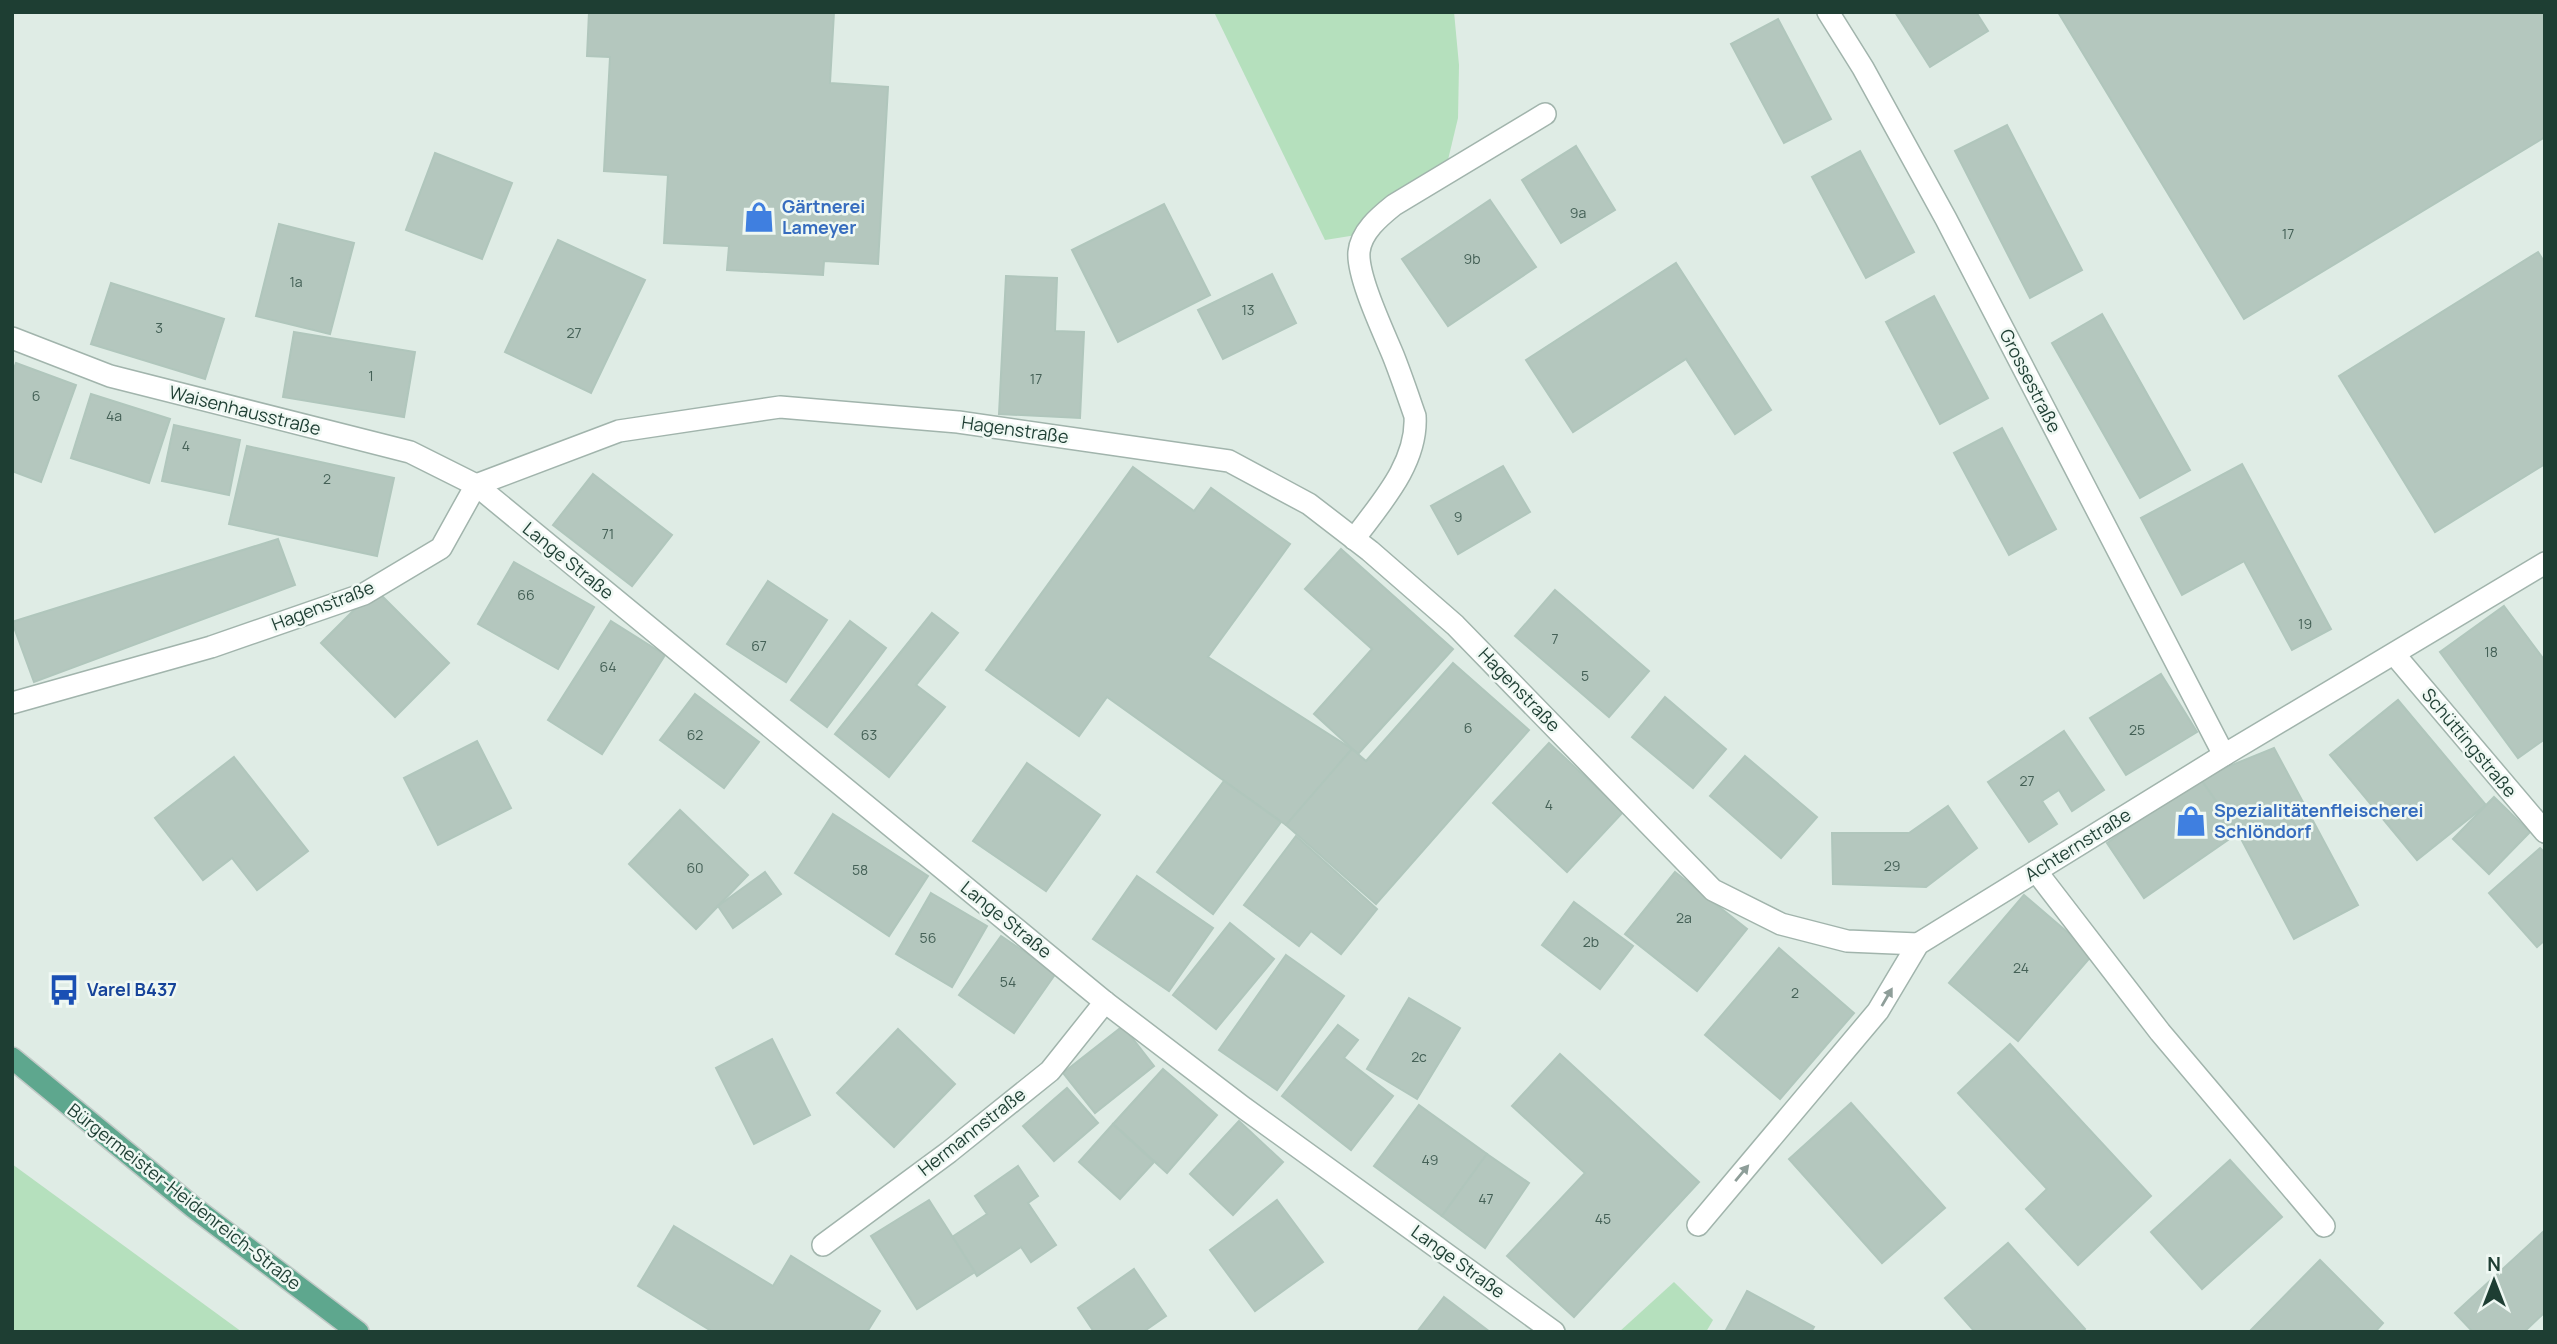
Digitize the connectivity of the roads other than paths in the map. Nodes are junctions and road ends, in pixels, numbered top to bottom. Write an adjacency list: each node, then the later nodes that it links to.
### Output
1 (1828, 12): 9 (street, Grossestraße)
2 (1545, 114): 5 (street)
3 (12, 338): 4 (street, Waisenhausstraße)
4 (476, 485): 5 (street, Hagenstraße); 8 (street, Hagenstraße); 13 (street, Lange Straße)
5 (1354, 539): 12 (street, Hagenstraße)
6 (2545, 563): 7 (street, Achternstraße)
7 (2394, 654): 9 (street, Achternstraße); 10 (street, Schüttingstraße)
8 (12, 703)
9 (2224, 755): 11 (street, Achternstraße)
10 (2545, 832)
11 (2036, 871): 12 (street, Achternstraße); 16 (street)
12 (1918, 944): 15 (street, Achternstraße, one-way to 12)
13 (1105, 1002): 17 (street, Hermannstraße); 18 (street, Lange Straße)
14 (12, 1058): 19 (main road, Bürgermeister-Heidenreich-Straße)
15 (1698, 1225)
16 (2324, 1226)
17 (823, 1245)
18 (1547, 1330)
19 (358, 1332)

